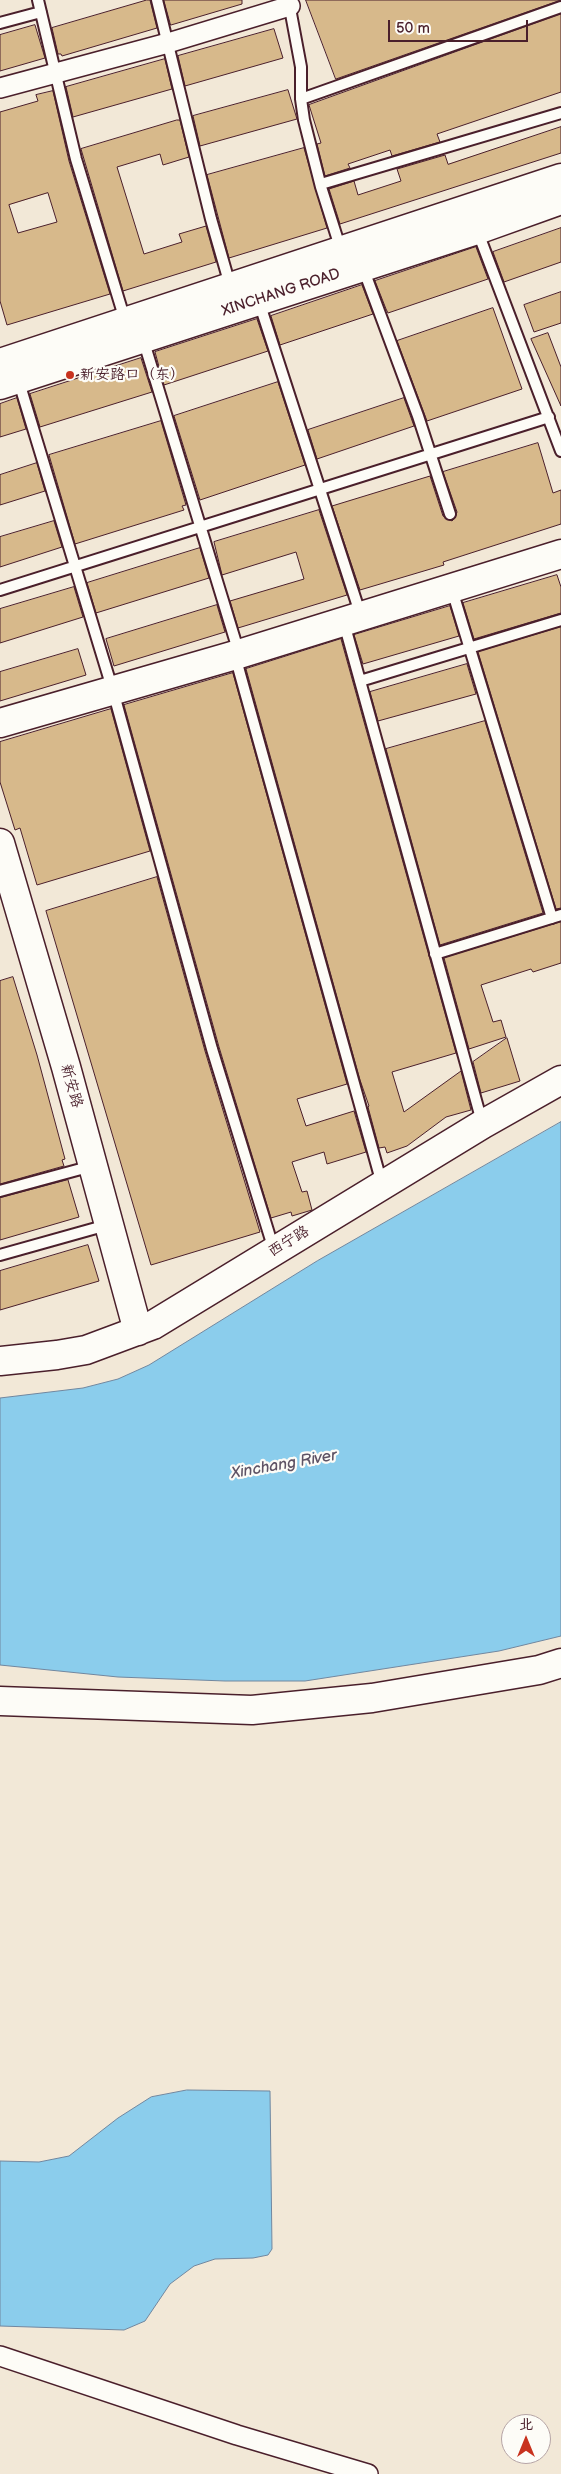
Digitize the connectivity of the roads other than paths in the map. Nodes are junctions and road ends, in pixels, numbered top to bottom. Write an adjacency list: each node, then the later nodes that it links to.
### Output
1 (38, 0): 5 (lane)
2 (158, 0): 7 (lane)
3 (290, 2): 7 (street); 10 (lane)
4 (561, 7): 10 (lane)
5 (40, 12): 6 (lane); 8 (lane)
6 (0, 23)
7 (168, 43): 8 (street); 17 (lane)
8 (56, 72): 9 (street); 19 (lane)
9 (0, 88)
10 (301, 99): 13 (lane)
11 (561, 112): 13 (lane)
12 (561, 178): 16 (street, XINCHANG ROAD)
13 (321, 184): 16 (lane)
14 (561, 200): 15 (street, XINCHANG ROAD)
15 (477, 230): 16 (street, XINCHANG ROAD); 21 (lane)
16 (352, 259): 17 (street, XINCHANG ROAD); 18 (street, XINCHANG ROAD); 23 (lane)
17 (230, 288): 19 (street, XINCHANG ROAD)
18 (259, 301): 19 (street, XINCHANG ROAD); 24 (lane)
19 (134, 330): 20 (street, XINCHANG ROAD); 26 (lane)
20 (6, 376): 28 (lane)
21 (549, 418): 22 (lane); 23 (lane)
22 (561, 451)
23 (430, 455): 24 (lane); 25 (lane)
24 (321, 489): 26 (lane); 31 (lane)
25 (450, 514)
26 (200, 527): 28 (lane); 34 (lane)
27 (560, 558): 29 (street)
28 (74, 566): 30 (lane); 36 (lane)
29 (451, 589): 31 (street); 33 (lane)
30 (0, 590)
31 (353, 619): 34 (street); 35 (lane)
32 (561, 620): 33 (lane)
33 (470, 648): 35 (lane); 39 (lane)
34 (237, 654): 36 (street); 44 (lane)
35 (360, 682): 40 (lane)
36 (113, 691): 37 (street); 47 (lane)
37 (0, 723)
38 (0, 843): 43 (street, 新安路)
39 (556, 916): 40 (lane)
40 (435, 954): 42 (lane)
41 (561, 1080): 42 (street, 西宁路)
42 (483, 1124): 44 (street, 西宁路)
43 (93, 1166): 45 (lane); 46 (street, 新安路)
44 (383, 1185): 47 (street, 西宁路)
45 (0, 1191)
46 (108, 1224): 48 (lane); 49 (street, 新安路)
47 (274, 1251): 49 (street, 西宁路)
48 (0, 1255)
49 (138, 1331): 50 (street, 西宁路)
50 (0, 1361)
51 (561, 1663): 52 (street)
52 (0, 1701)
53 (0, 2356): 54 (street)
54 (368, 2474)

